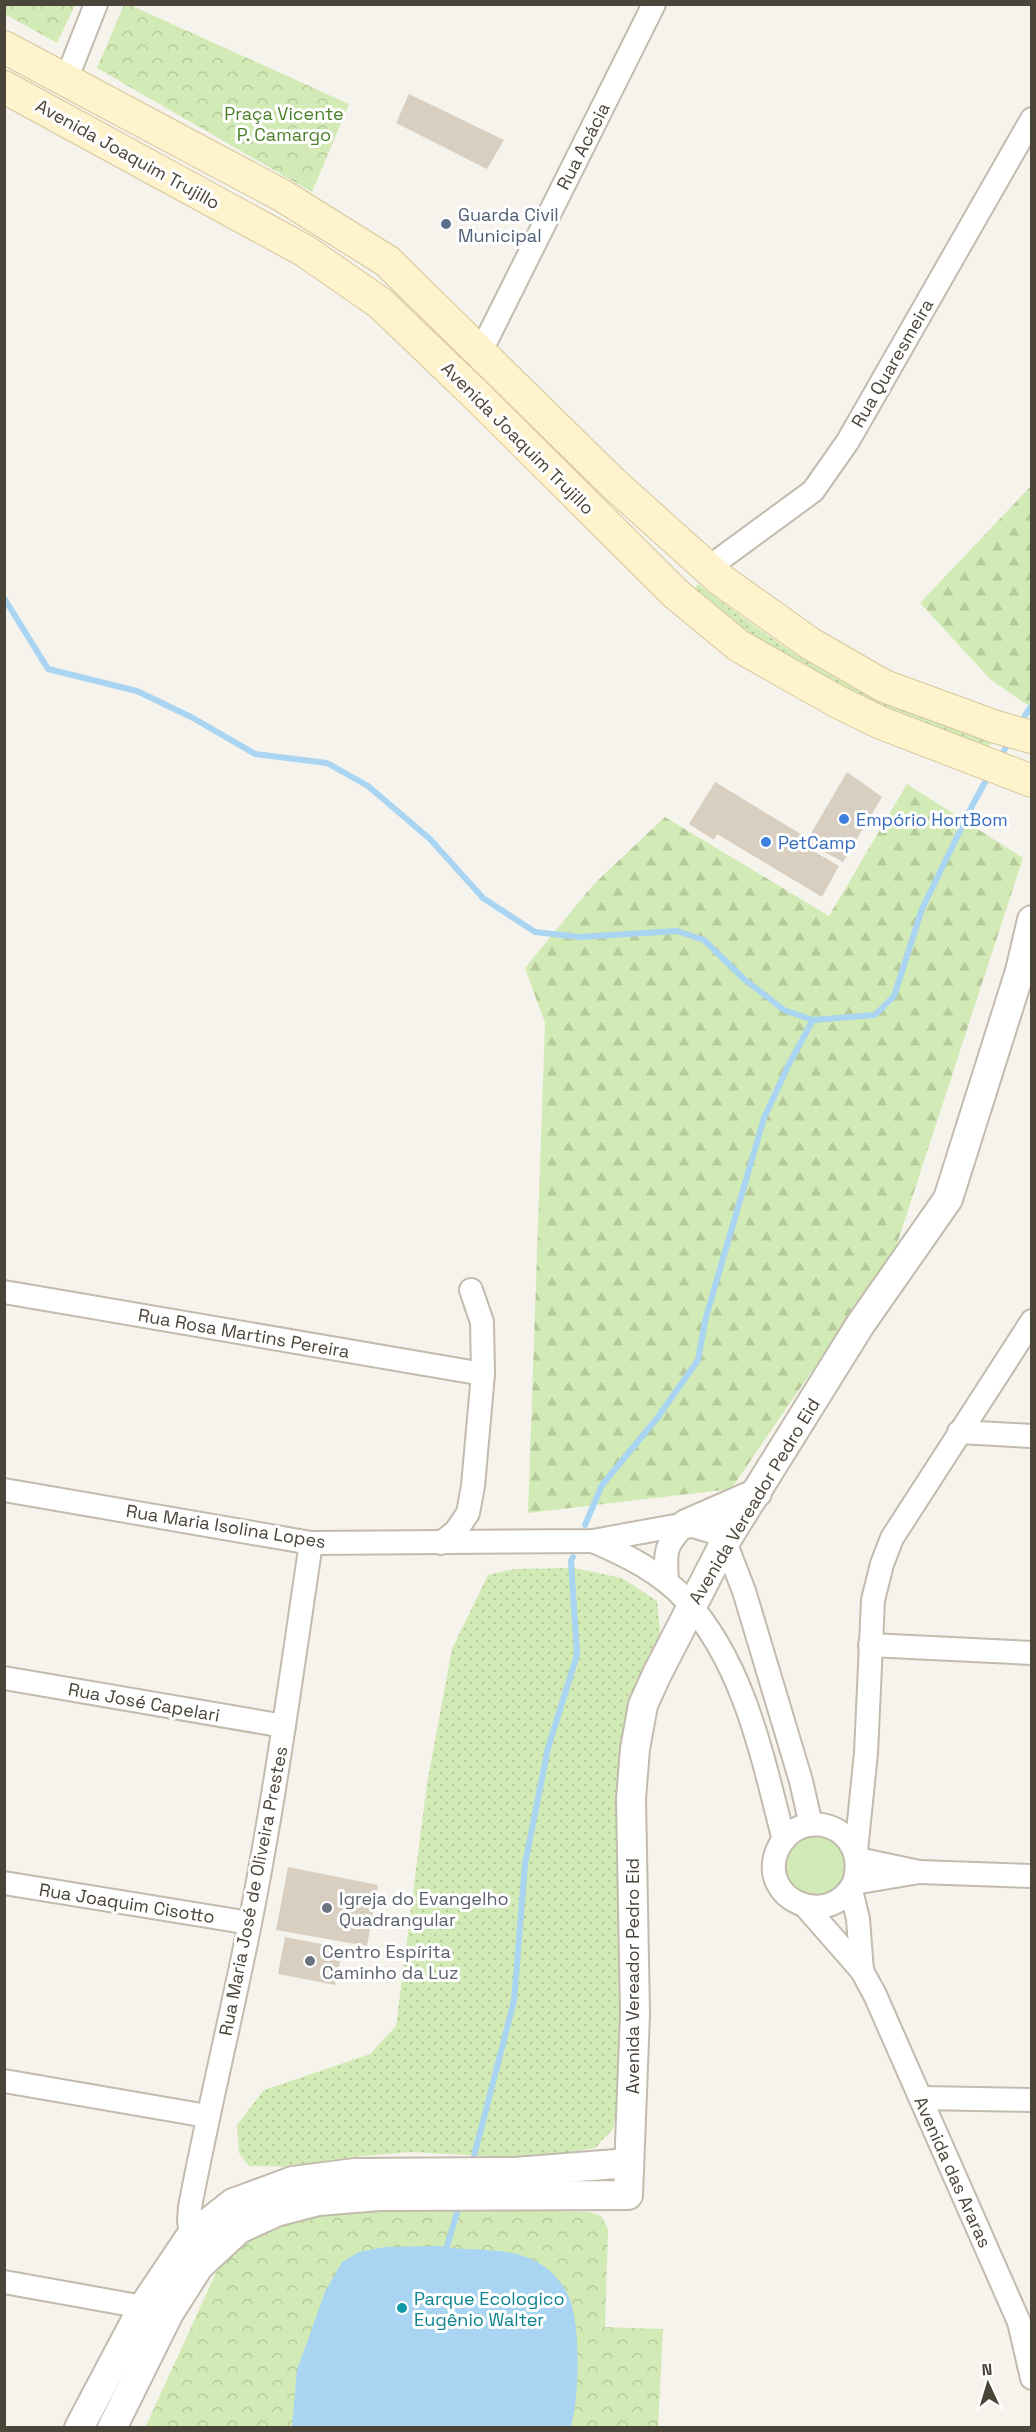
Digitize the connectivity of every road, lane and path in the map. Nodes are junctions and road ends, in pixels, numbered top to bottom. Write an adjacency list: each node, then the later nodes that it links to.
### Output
1 (96, 4): 4 (street)
2 (654, 4): 7 (street, Rua Acácia)
3 (4, 47): 4 (main road, Avenida Joaquim Trujillo)
4 (66, 80): 7 (main road, Avenida Joaquim Trujillo)
5 (4, 87): 10 (main road, Avenida Joaquim Trujillo)
6 (1032, 119): 8 (street, Rua Quaresmeira)
7 (480, 353): 8 (main road, Avenida Joaquim Trujillo)
8 (708, 568): 9 (main road, Avenida Joaquim Trujillo)
9 (1032, 737)
10 (1029, 781)
11 (1032, 920): 19 (street, Avenida Vereador Pedro Eid)
12 (471, 1290): 15 (street)
13 (4, 1292): 15 (street, Rua Rosa Martins Pereira)
14 (1032, 1321): 16 (street)
15 (483, 1374): 24 (street)
16 (959, 1432): 17 (street); 27 (street)
17 (1032, 1436)
18 (4, 1490): 23 (street, Rua Maria Isolina Lopes)
19 (757, 1493): 20 (street); 22 (street, Avenida Vereador Pedro Eid)
20 (686, 1524): 21 (street, Rua Maria Isolina Lopes); 22 (street); 25 (street)
21 (593, 1541): 24 (street, Rua Maria Isolina Lopes); 25 (street, Rua Maria Isolina Lopes)
22 (725, 1542): 26 (street, Avenida Vereador Pedro Eid); 30 (street)
23 (311, 1543): 24 (street, Rua Maria Isolina Lopes); 32 (street, Rua Maria José de Oliveira Prestes)
24 (441, 1543)
25 (667, 1582): 26 (street, Rua Maria Isolina Lopes)
26 (691, 1606): 31 (street, Rua Maria Isolina Lopes); 49 (street, Avenida Vereador Pedro Eid)
27 (870, 1645): 28 (street); 33 (street)
28 (1032, 1653)
29 (4, 1678): 32 (street, Rua José Capelari)
30 (779, 1707): 31 (street); 34 (street)
31 (750, 1716): 36 (street, Rua Maria Isolina Lopes)
32 (284, 1726): 43 (street, Rua Maria José de Oliveira Prestes)
33 (863, 1785): 35 (street); 37 (street)
34 (811, 1825): 35 (street); 36 (street)
35 (834, 1828): 37 (street)
36 (784, 1840): 42 (street)
37 (857, 1855): 38 (street); 41 (street)
38 (919, 1872): 39 (street); 41 (street)
39 (1032, 1876)
40 (4, 1883): 43 (street, Rua Joaquim Cisotto)
41 (853, 1887): 42 (street); 44 (street, Avenida das Araras)
42 (806, 1906): 44 (street, Avenida das Araras)
43 (250, 1923): 48 (street, Rua Maria José de Oliveira Prestes)
44 (862, 1971): 46 (street, Avenida das Araras)
45 (4, 2081): 48 (street)
46 (921, 2098): 47 (street); 54 (street, Avenida das Araras)
47 (1032, 2100)
48 (207, 2116): 50 (street, Rua Maria José de Oliveira Prestes)
49 (629, 2163): 50 (street); 51 (street, Avenida Vereador Pedro Eid)
50 (190, 2237): 51 (street, Rua Maria José de Oliveira Prestes); 53 (street)
51 (199, 2266): 53 (street)
52 (4, 2282): 53 (street)
53 (156, 2310): 56 (street); 57 (street)
54 (1025, 2322): 55 (street, Avenida das Araras)
55 (1032, 2378)
56 (79, 2427)
57 (112, 2427)

